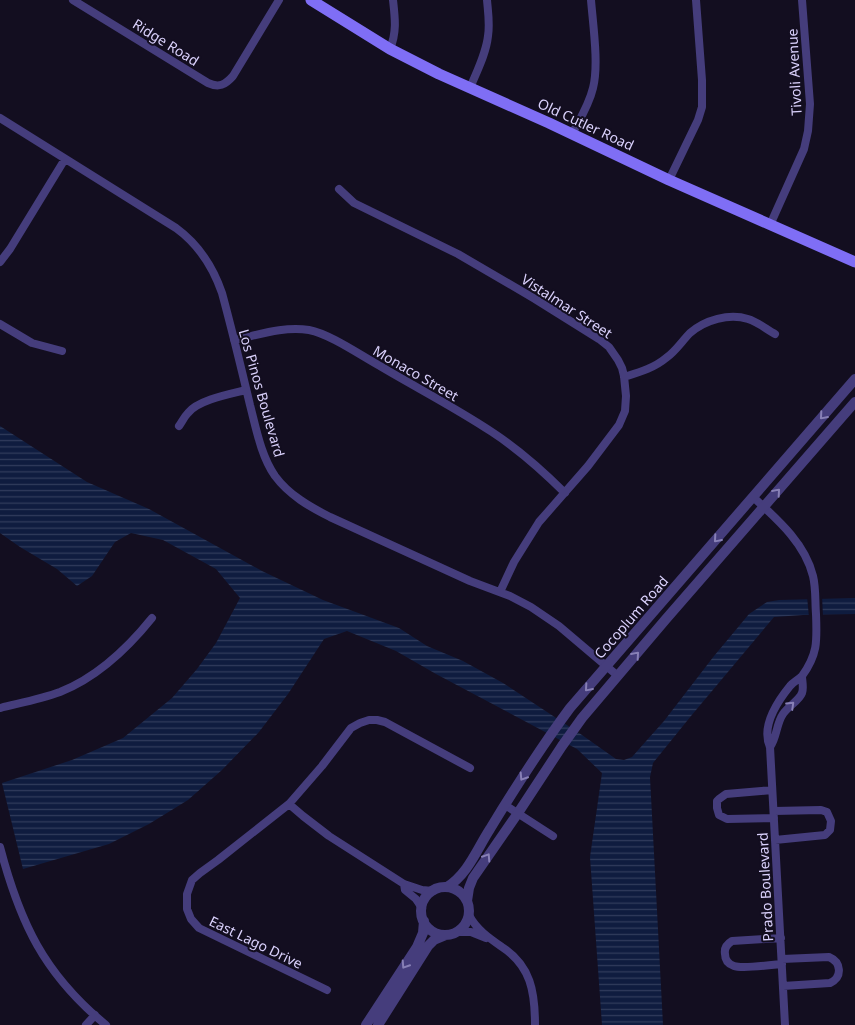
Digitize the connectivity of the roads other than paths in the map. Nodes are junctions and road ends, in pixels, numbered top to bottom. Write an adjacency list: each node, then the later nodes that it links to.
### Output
1 (73, 0): 2 (street, Ridge Road)
2 (279, 0)
3 (311, 0): 9 (main road, Old Cutler Road)
4 (394, 0): 9 (street)
5 (487, 0): 10 (street)
6 (591, 0): 12 (street)
7 (696, 0): 14 (street)
8 (802, 0): 16 (street, Tivoli Avenue)
9 (390, 49): 10 (main road, Old Cutler Road)
10 (470, 88): 12 (main road, Old Cutler Road)
11 (0, 118): 13 (street, Los Pinos Boulevard)
12 (572, 134): 14 (main road, Old Cutler Road)
13 (65, 159): 17 (street); 21 (street, Los Pinos Boulevard)
14 (669, 180): 16 (main road, Old Cutler Road)
15 (339, 189): 23 (street, Vistalmar Street)
16 (770, 225): 18 (main road, Old Cutler Road)
17 (0, 262)
18 (855, 262)
19 (0, 324): 22 (street)
20 (775, 334): 23 (street)
21 (234, 340): 25 (street, Los Pinos Boulevard); 28 (street, Monaco Street)
22 (62, 351)
23 (624, 377): 28 (street, Vistalmar Street)
24 (855, 379): 29 (street, Cocoplum Road, one-way to 29)
25 (246, 390): 27 (street); 31 (street, Los Pinos Boulevard)
26 (855, 402): 30 (street, Cocoplum Road, one-way to 26)
27 (179, 426)
28 (565, 492): 31 (street, Vistalmar Street)
29 (753, 497): 30 (street, Prado Boulevard); 33 (street, Cocoplum Road, one-way to 33)
30 (764, 507): 34 (street, Cocoplum Road, one-way to 30); 35 (street, Prado Boulevard)
31 (500, 592): 33 (street, Los Pinos Boulevard)
32 (152, 618): 36 (street)
33 (606, 666): 34 (street, Los Pinos Boulevard); 41 (street, Cocoplum Road, one-way to 41)
34 (618, 676): 42 (street, Cocoplum Road)
35 (802, 676): 37 (street, Prado Boulevard, one-way to 35); 37 (street, Prado Boulevard)
36 (0, 708)
37 (770, 747): 39 (street, Prado Boulevard)
38 (470, 768): 40 (street, East Lago Drive)
39 (772, 790): 43 (street, Prado Boulevard); 43 (street)
40 (289, 804): 47 (street); 60 (street, East Lago Drive)
41 (505, 805): 42 (street); 48 (street, Cocoplum Road)
42 (518, 813): 44 (street); 50 (street, Cocoplum Road, one-way to 42)
43 (774, 815): 45 (street, Prado Boulevard); 45 (street)
44 (553, 836)
45 (775, 840): 57 (street, Prado Boulevard)
46 (0, 847): 61 (street)
47 (404, 884): 49 (street); 51 (street)
48 (447, 887): 49 (street, Cocoplum Road); 50 (street)
49 (433, 891): 51 (street)
50 (467, 901): 52 (street, Cocoplum Road)
51 (422, 908): 53 (street)
52 (469, 915): 54 (street); 56 (street)
53 (424, 921): 55 (street); 64 (street, one-way to 64)
54 (457, 932): 55 (street); 56 (street)
55 (446, 935): 65 (street)
56 (488, 938): 66 (street)
57 (780, 938): 58 (street, Prado Boulevard); 58 (street)
58 (782, 961): 59 (street, Prado Boulevard); 59 (street)
59 (784, 986): 67 (street, Prado Boulevard)
60 (327, 990)
61 (95, 1015): 62 (street); 63 (street)
62 (86, 1025)
63 (106, 1025)
64 (366, 1025)
65 (378, 1025)
66 (535, 1025)
67 (786, 1025)

